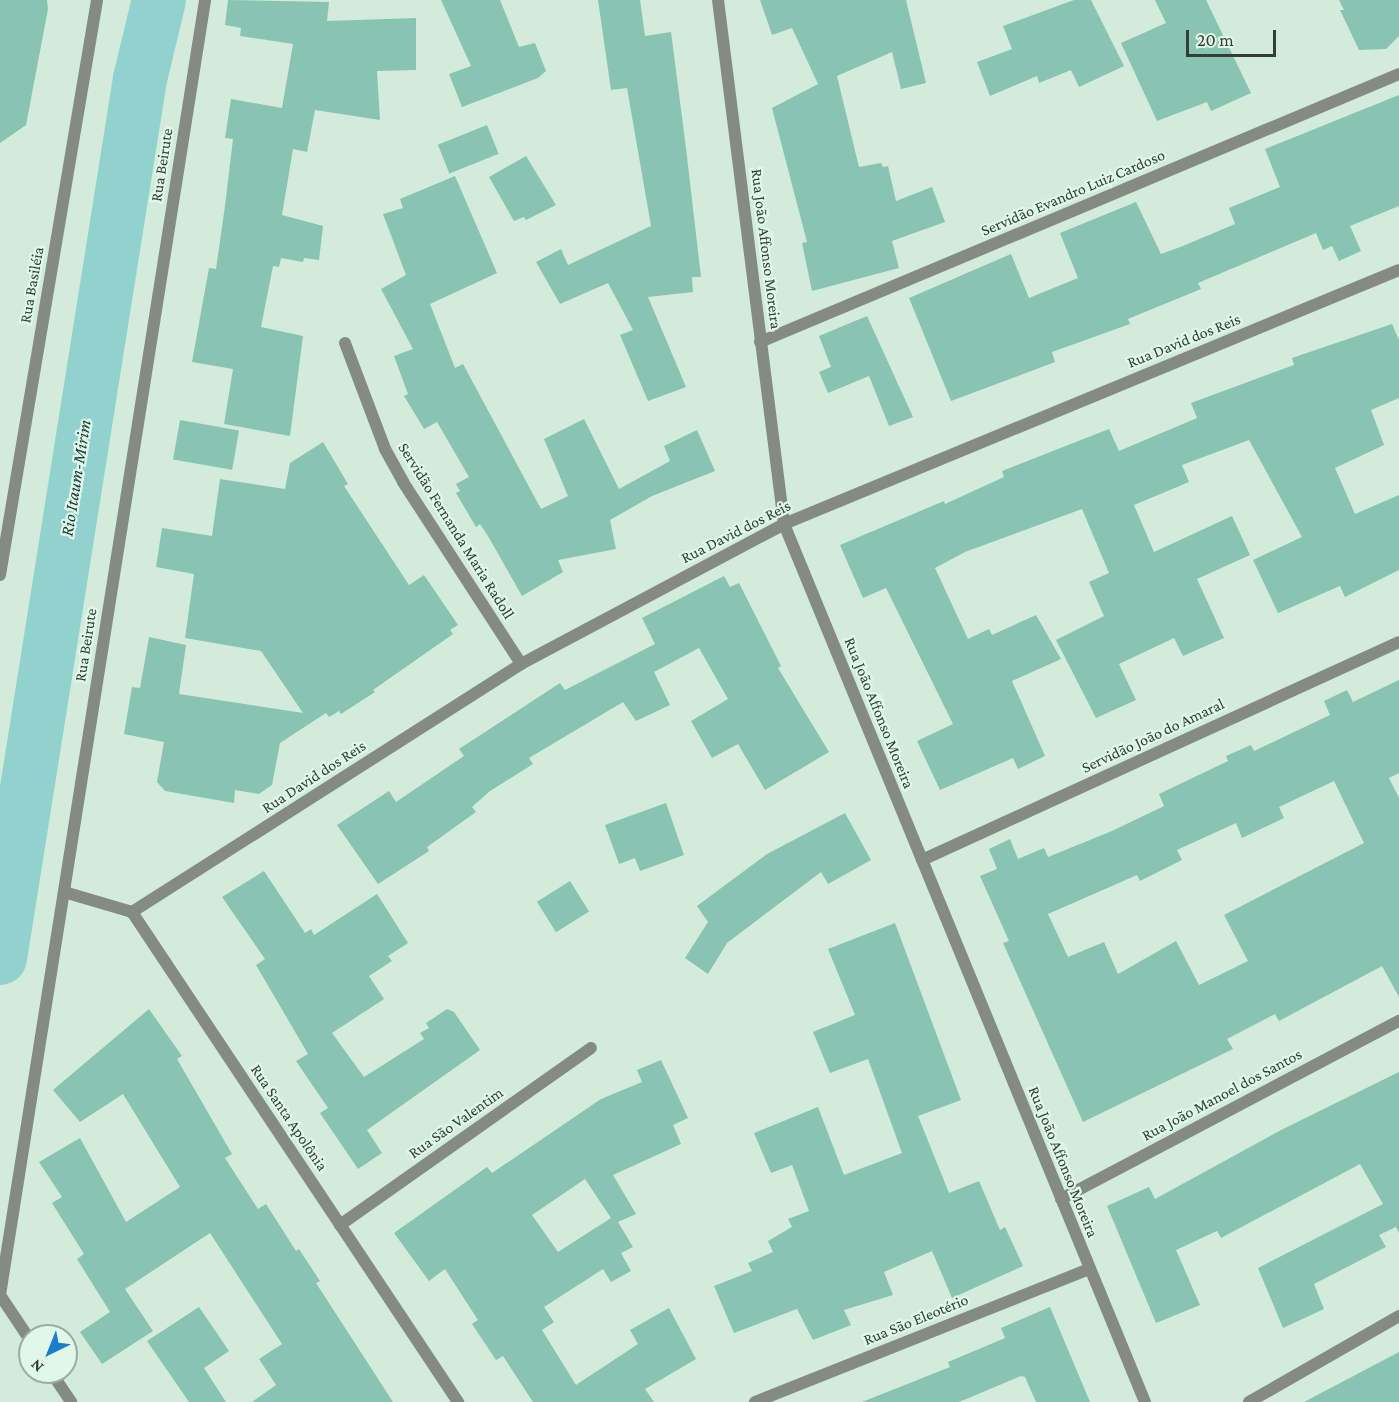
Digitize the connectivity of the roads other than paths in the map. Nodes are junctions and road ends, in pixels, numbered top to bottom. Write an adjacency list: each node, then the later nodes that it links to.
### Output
1 (97, 0): 9 (street, Rua Basiléia)
2 (205, 0): 13 (street, Rua Beirute)
3 (718, 0): 6 (street, Rua João Affonso Moreira)
4 (1399, 74): 6 (street, Servidão Evandro Luiz Cardoso)
5 (1399, 270): 8 (street, Rua David dos Reis)
6 (760, 342): 8 (street, Rua João Affonso Moreira)
7 (345, 343): 11 (street, Servidão Fernanda Maria Radoll)
8 (783, 524): 11 (street, Rua David dos Reis); 12 (street, Rua João Affonso Moreira)
9 (0, 575)
10 (1399, 642): 12 (street, Servidão João do Amaral)
11 (521, 664): 14 (street, Rua David dos Reis)
12 (921, 860): 17 (street, Rua João Affonso Moreira)
13 (64, 892): 14 (street); 20 (street, Rua Beirute)
14 (132, 912): 18 (street, Rua Santa Apolônia)
15 (1399, 1021): 17 (street, Rua João Manoel dos Santos)
16 (591, 1048): 18 (street, Rua São Valentim)
17 (1061, 1199): 19 (street, Rua João Affonso Moreira)
18 (340, 1225): 25 (street, Rua Santa Apolônia)
19 (1089, 1269): 26 (street, Rua São Eleotério); 27 (street, Rua João Affonso Moreira)
20 (0, 1295): 22 (street)
21 (1399, 1316): 28 (street)
22 (19, 1324)
23 (59, 1384): 24 (street)
24 (71, 1402)
25 (458, 1402)
26 (755, 1402)
27 (1145, 1402)
28 (1249, 1402)

